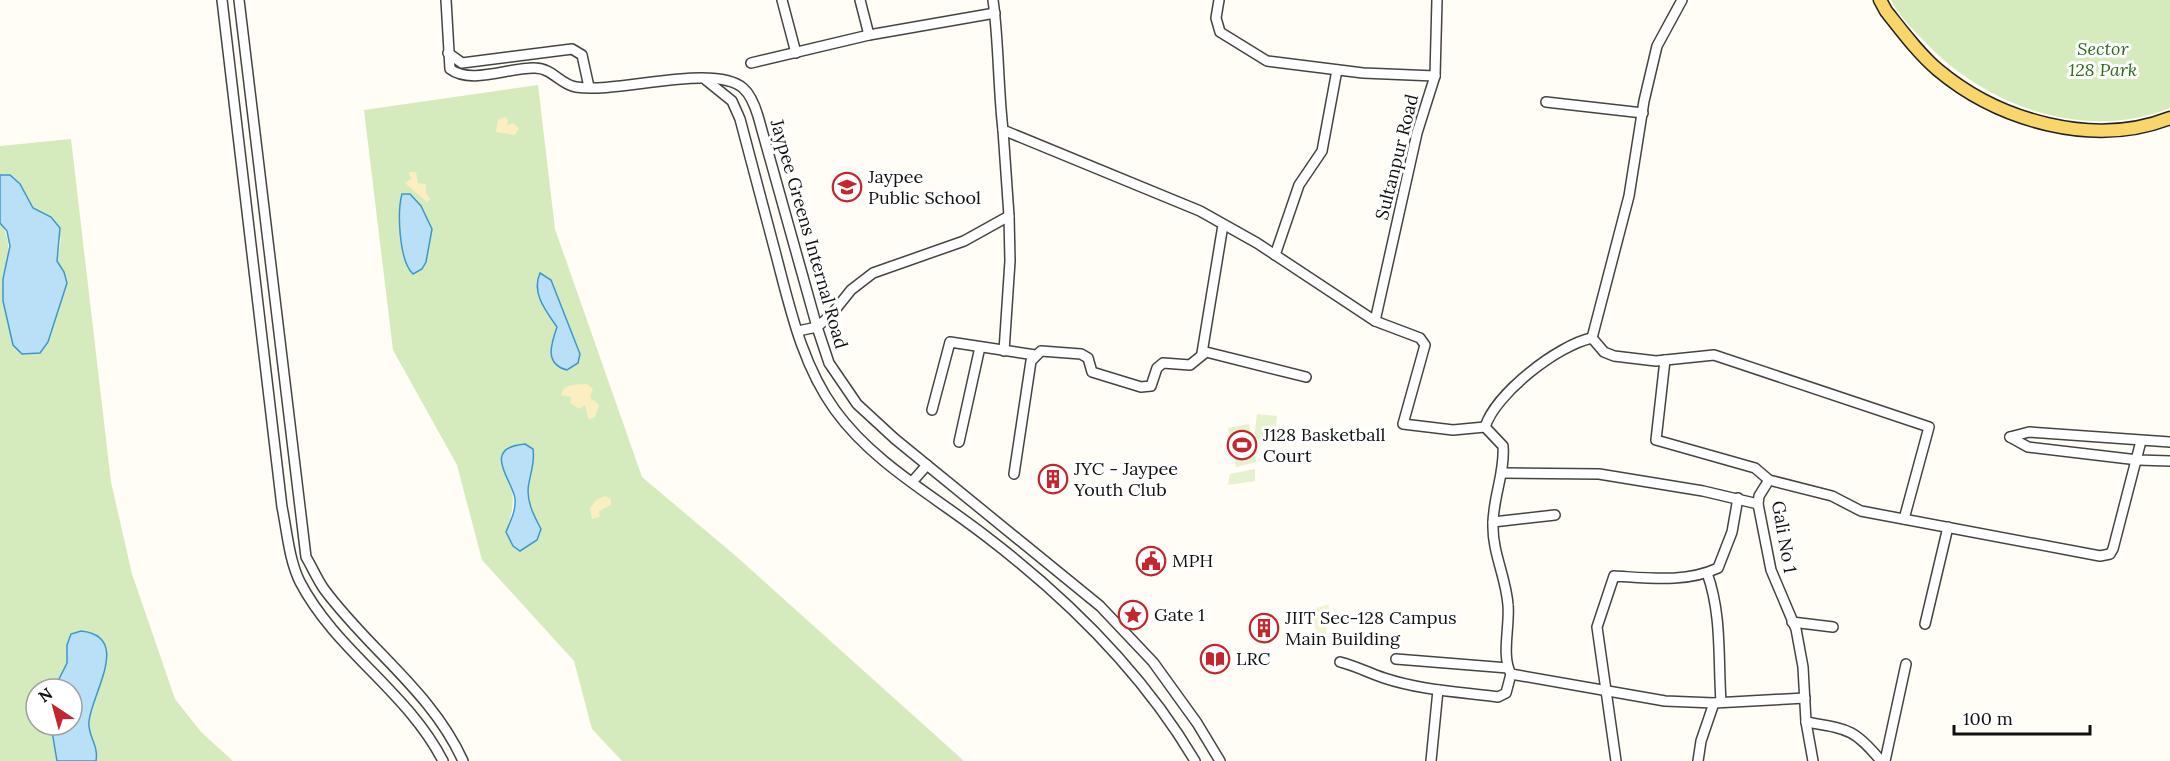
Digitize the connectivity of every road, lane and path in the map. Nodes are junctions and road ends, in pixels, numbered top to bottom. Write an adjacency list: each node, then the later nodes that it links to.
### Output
1 (222, 0): 44 (street)
2 (239, 0): 42 (street)
3 (446, 0): 13 (street)
4 (782, 0): 14 (street)
5 (860, 0): 12 (street)
6 (993, 0): 11 (street)
7 (1219, 0): 16 (street)
8 (1437, 0): 17 (street, Sultanpur Road)
9 (1682, 0): 21 (street)
10 (1880, 0): 22 (main road)
11 (995, 13): 12 (street); 23 (street)
12 (869, 35): 14 (street)
13 (447, 52): 19 (street, Jaypee Greens Internal Road); 19 (street)
14 (796, 53): 15 (street)
15 (751, 63)
16 (1337, 70): 17 (street); 26 (street)
17 (1435, 76): 27 (street, Sultanpur Road)
18 (705, 79): 19 (street, Jaypee Greens Internal Road); 28 (street, Jaypee Greens Internal Road); 29 (street, Jaypee Greens Internal Road)
19 (589, 87)
20 (1546, 102): 21 (street)
21 (1642, 113): 30 (street)
22 (2170, 118)
23 (1003, 130): 24 (street); 25 (street)
24 (1009, 216): 28 (street); 32 (street)
25 (1223, 225): 26 (street); 33 (street)
26 (1275, 255): 27 (street)
27 (1375, 321): 38 (street)
28 (817, 327): 29 (street); 46 (street, Jaypee Greens Internal Road)
29 (798, 331): 50 (street, Jaypee Greens Internal Road)
30 (1592, 338): 35 (street); 38 (street)
31 (980, 347): 32 (street); 37 (street); 40 (street)
32 (1004, 351): 34 (street)
33 (1202, 353): 34 (street); 36 (street)
34 (1035, 355): 48 (street)
35 (1665, 360): 49 (street); 54 (street)
36 (1306, 377)
37 (933, 410)
38 (1485, 427): 47 (street)
39 (2141, 441): 41 (street); 43 (street); 43 (street)
40 (959, 442)
41 (2170, 442)
42 (293, 460): 44 (street); 71 (street)
43 (2138, 460): 45 (street); 56 (street)
44 (277, 461): 70 (street)
45 (2170, 461)
46 (927, 465): 50 (street); 73 (street, Jaypee Greens Internal Road)
47 (1502, 473): 51 (street); 55 (street)
48 (1014, 474)
49 (1769, 480): 52 (street, Gali No 1); 54 (street)
50 (912, 482): 72 (street, Jaypee Greens Internal Road)
51 (1738, 498): 52 (street); 57 (street)
52 (1758, 504): 58 (street, Gali No 1)
53 (1555, 515): 55 (street)
54 (1904, 519): 56 (street)
55 (1493, 522): 64 (street)
56 (1947, 527): 59 (street)
57 (1707, 573): 66 (street); 68 (street)
58 (1792, 621): 60 (street); 67 (street, Gali No 1)
59 (1925, 624)
60 (1833, 627)
61 (1396, 659): 64 (street)
62 (1340, 662): 65 (street)
63 (1906, 664): 79 (street)
64 (1510, 671): 65 (street); 66 (street)
65 (1438, 690): 74 (street)
66 (1608, 693): 68 (street); 75 (street)
67 (1805, 698): 68 (street); 69 (street, Gali No 1)
68 (1718, 702): 76 (street)
69 (1806, 722): 77 (street, Gali No 1); 78 (street)
70 (443, 761)
71 (463, 761)
72 (1196, 761)
73 (1220, 761)
74 (1431, 761)
75 (1616, 761)
76 (1698, 761)
77 (1812, 761)
78 (1881, 761)
79 (1885, 761)

